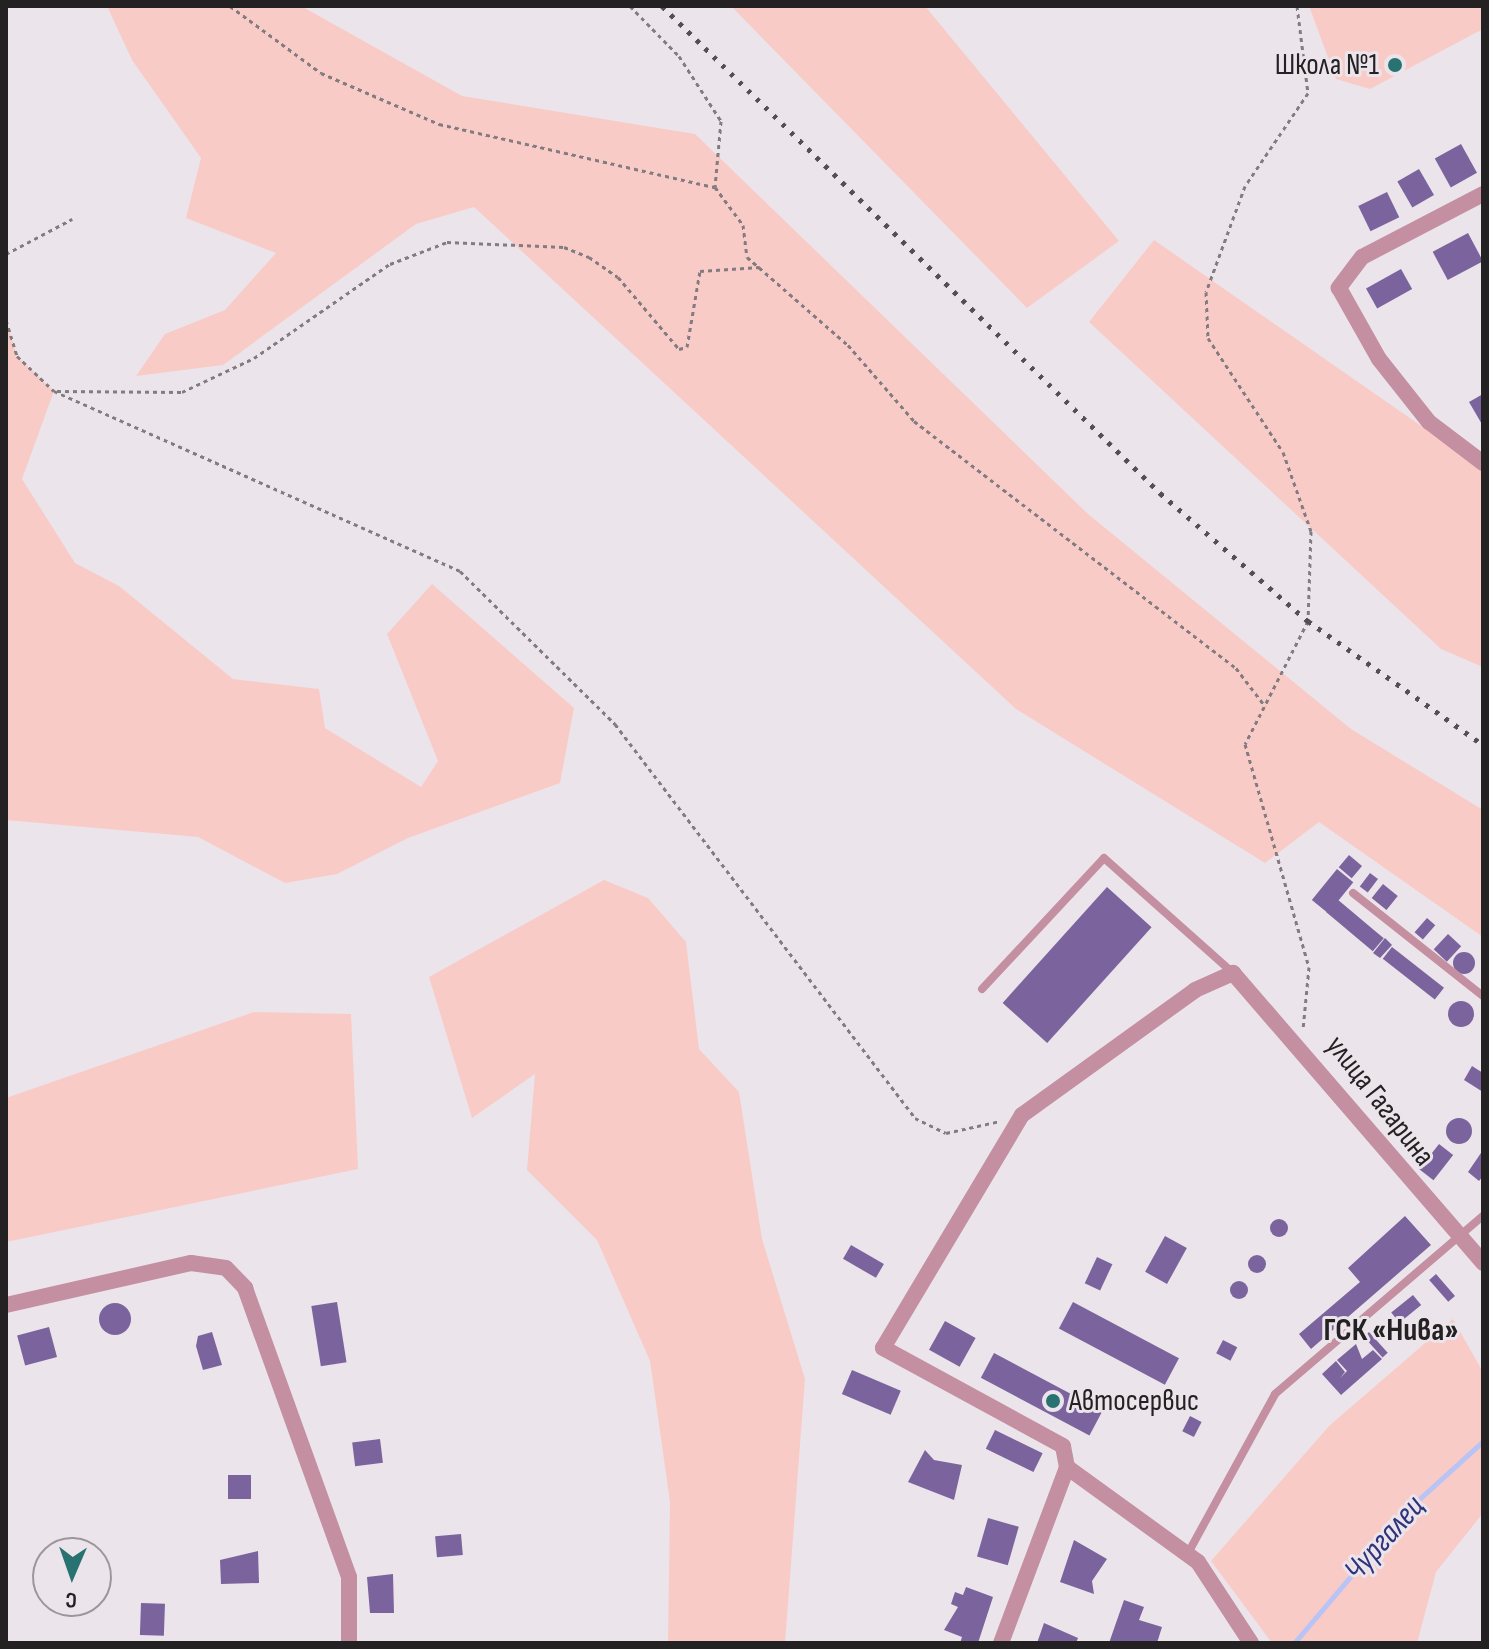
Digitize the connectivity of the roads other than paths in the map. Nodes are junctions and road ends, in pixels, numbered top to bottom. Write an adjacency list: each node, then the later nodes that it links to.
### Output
1 (1483, 194): 2 (street)
2 (1483, 463)
3 (1353, 893): 6 (lane)
4 (1233, 973): 5 (lane); 8 (street, улица Гагарина); 11 (street)
5 (982, 989)
6 (1483, 996)
7 (1483, 1216): 8 (lane)
8 (1459, 1240): 9 (street, улица Гагарина); 12 (lane)
9 (1483, 1263)
10 (6, 1305): 13 (street)
11 (1067, 1467): 12 (street); 14 (street)
12 (1187, 1555): 15 (street)
13 (349, 1643)
14 (1001, 1643)
15 (1251, 1643)

